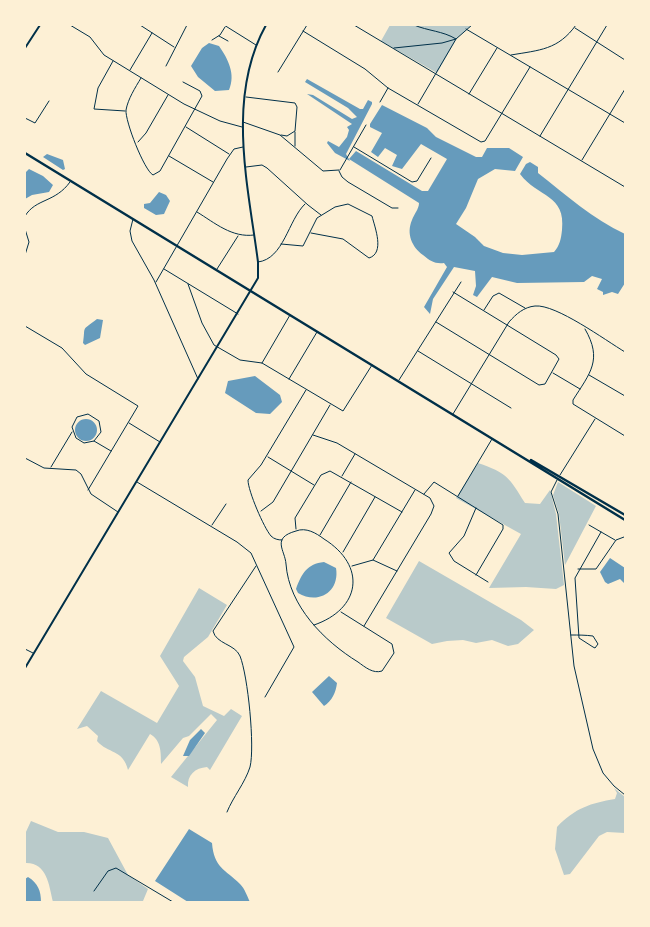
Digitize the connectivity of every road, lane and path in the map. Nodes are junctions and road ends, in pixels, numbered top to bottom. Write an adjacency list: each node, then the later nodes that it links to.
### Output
1 (40, 25): 25 (main road)
2 (70, 25): 15 (street)
3 (80, 25): 15 (street)
4 (140, 25): 17 (street)
5 (187, 25): 24 (street)
6 (266, 25): 23 (main road)
7 (307, 25): 16 (street)
8 (354, 25): 26 (street)
9 (414, 25): 19 (street)
10 (472, 25): 14 (street)
11 (607, 25): 22 (street)
12 (225, 26): 18 (street); 23 (street)
13 (575, 26): 22 (street); 28 (street)
14 (466, 29): 19 (street); 27 (street)
15 (78, 30): 30 (street)
16 (303, 32): 34 (street); 38 (street)
17 (152, 33): 24 (street); 33 (street)
18 (219, 36): 20 (street); 21 (street)
19 (456, 39): 26 (street); 35 (street)
20 (212, 40)
21 (228, 41)
22 (596, 42): 29 (street); 39 (street)
23 (256, 45): 43 (main road)
24 (175, 47): 31 (street)
25 (25, 48)
26 (393, 48): 35 (street)
27 (497, 48): 28 (street); 41 (street)
28 (510, 55): 32 (street)
29 (625, 60)
30 (113, 61): 33 (street); 49 (street)
31 (166, 66)
32 (530, 67): 39 (street); 50 (street)
33 (130, 71): 36 (street)
34 (278, 72)
35 (436, 74): 41 (street); 46 (street)
36 (141, 78): 42 (street); 49 (street)
37 (183, 82): 47 (street)
38 (388, 88): 45 (street); 46 (street)
39 (568, 89): 51 (street); 60 (street)
40 (625, 89): 51 (street)
41 (469, 94): 50 (street)
42 (168, 95): 47 (street); 61 (street)
43 (246, 97): 53 (main road); 58 (street)
44 (48, 101): 52 (street)
45 (380, 102)
46 (417, 105): 50 (street)
47 (196, 110): 56 (street); 57 (street)
48 (25, 111): 52 (street)
49 (126, 112): 61 (street)
50 (502, 114): 60 (street)
51 (610, 114): 54 (street); 69 (street)
52 (25, 117)
53 (243, 122): 57 (main road); 59 (street)
54 (625, 123)
55 (366, 125): 63 (street)
56 (186, 127): 66 (street); 67 (street)
57 (243, 127): 62 (main road)
58 (295, 132): 59 (street); 64 (street)
59 (280, 135): 64 (street)
60 (540, 136): 69 (street)
61 (136, 143): 67 (street)
62 (243, 147): 66 (street); 70 (main road)
63 (354, 147): 68 (street); 71 (street)
64 (296, 148): 71 (street)
65 (25, 153): 72 (highway)
66 (230, 154): 73 (street)
67 (169, 155): 73 (street)
68 (431, 158)
69 (582, 161): 74 (street)
70 (246, 167): 75 (street); 83 (main road)
71 (339, 170): 76 (street)
72 (70, 181): 79 (street); 80 (highway)
73 (214, 182): 77 (street)
74 (625, 186)
75 (305, 203): 78 (street); 85 (street)
76 (398, 208)
77 (197, 212): 84 (street); 86 (street)
78 (321, 215): 82 (street); 82 (street)
79 (25, 216)
80 (133, 220): 86 (highway); 92 (street)
81 (25, 229): 87 (street)
82 (311, 233): 85 (street)
83 (254, 235): 84 (street); 88 (main road)
84 (238, 236): 90 (street)
85 (281, 244): 88 (street)
86 (177, 246): 89 (street); 90 (highway)
87 (25, 255)
88 (258, 262): 94 (main road)
89 (164, 269): 92 (street); 93 (street)
90 (216, 270): 94 (highway)
91 (461, 282): 95 (street)
92 (156, 283): 113 (street)
93 (188, 284): 98 (street); 105 (street)
94 (251, 291): 98 (main road); 99 (highway)
95 (453, 292): 97 (street); 100 (street)
96 (525, 308): 97 (street); 101 (street); 103 (street)
97 (484, 311): 101 (street)
98 (238, 314): 105 (main road)
99 (290, 314): 104 (highway); 109 (street)
100 (436, 322): 106 (street); 108 (street)
101 (507, 325): 108 (street); 111 (street)
102 (25, 326): 124 (street)
103 (585, 328): 107 (street); 112 (street)
104 (317, 331): 110 (highway); 114 (street)
105 (218, 347): 109 (street); 113 (main road)
106 (418, 351): 115 (street); 116 (street)
107 (625, 352)
108 (490, 355): 111 (street); 116 (street)
109 (262, 363): 114 (street)
110 (372, 364): 115 (highway); 120 (street)
111 (552, 373): 117 (street)
112 (589, 375): 117 (street); 119 (street)
113 (198, 379): 130 (main road)
114 (289, 379): 118 (street)
115 (399, 381): 122 (highway)
116 (472, 384): 121 (street); 122 (street)
117 (580, 389): 123 (street)
118 (307, 390): 120 (street); 133 (street)
119 (625, 396)
120 (331, 404): 126 (street)
121 (511, 408)
122 (453, 414): 128 (highway)
123 (595, 418): 127 (street); 138 (street)
124 (129, 423): 130 (street); 131 (street)
125 (72, 432): 129 (street); 129 (street); 136 (street)
126 (313, 435): 132 (street); 137 (street)
127 (625, 436)
128 (492, 438): 134 (highway); 148 (street)
129 (94, 441): 131 (street)
130 (161, 442): 141 (main road)
131 (111, 452): 144 (street)
132 (355, 453): 139 (street); 145 (street)
133 (266, 457): 137 (street); 152 (street)
134 (525, 457): 138 (highway); 140 (highway)
135 (25, 458): 136 (street)
136 (50, 468): 144 (street)
137 (291, 471): 143 (street); 152 (street)
138 (560, 475): 140 (street); 154 (highway)
139 (342, 476): 142 (street); 143 (street)
140 (558, 479): 155 (highway); 176 (street)
141 (137, 482): 151 (main road); 157 (street)
142 (351, 482): 147 (street); 160 (street)
143 (314, 485): 158 (street)
144 (88, 490): 151 (street)
145 (415, 490): 146 (street); 153 (street)
146 (424, 495): 148 (street); 169 (street)
147 (375, 496): 153 (street); 164 (street)
148 (458, 496): 150 (street)
149 (226, 504): 157 (street)
150 (476, 507): 170 (street); 170 (street)
151 (119, 512): 180 (main road)
152 (260, 512): 162 (street)
153 (402, 512): 165 (street)
154 (625, 515)
155 (625, 520)
156 (589, 525): 159 (street)
157 (211, 526): 166 (street)
158 (297, 530): 160 (street); 162 (street)
159 (601, 532): 163 (street); 168 (street)
160 (319, 536): 164 (street)
161 (625, 538): 163 (street)
162 (282, 540): 173 (street)
163 (616, 540): 168 (street)
164 (343, 552): 167 (street)
165 (373, 560): 167 (street); 169 (street)
166 (257, 566): 182 (street); 184 (street)
167 (350, 566): 172 (street)
168 (578, 569): 175 (street)
169 (397, 572): 174 (street)
170 (476, 575): 171 (street)
171 (488, 582)
172 (340, 612): 173 (street); 174 (street)
173 (314, 625): 174 (street)
174 (364, 626)
175 (578, 634): 176 (street); 177 (street); 177 (street)
176 (570, 635): 178 (street)
177 (579, 638): 178 (street)
178 (571, 640): 183 (street)
179 (25, 649): 180 (street)
180 (33, 654): 181 (main road)
181 (25, 668)
182 (264, 697)
183 (625, 795)
184 (227, 812)
185 (94, 891): 186 (street)
186 (173, 902)

